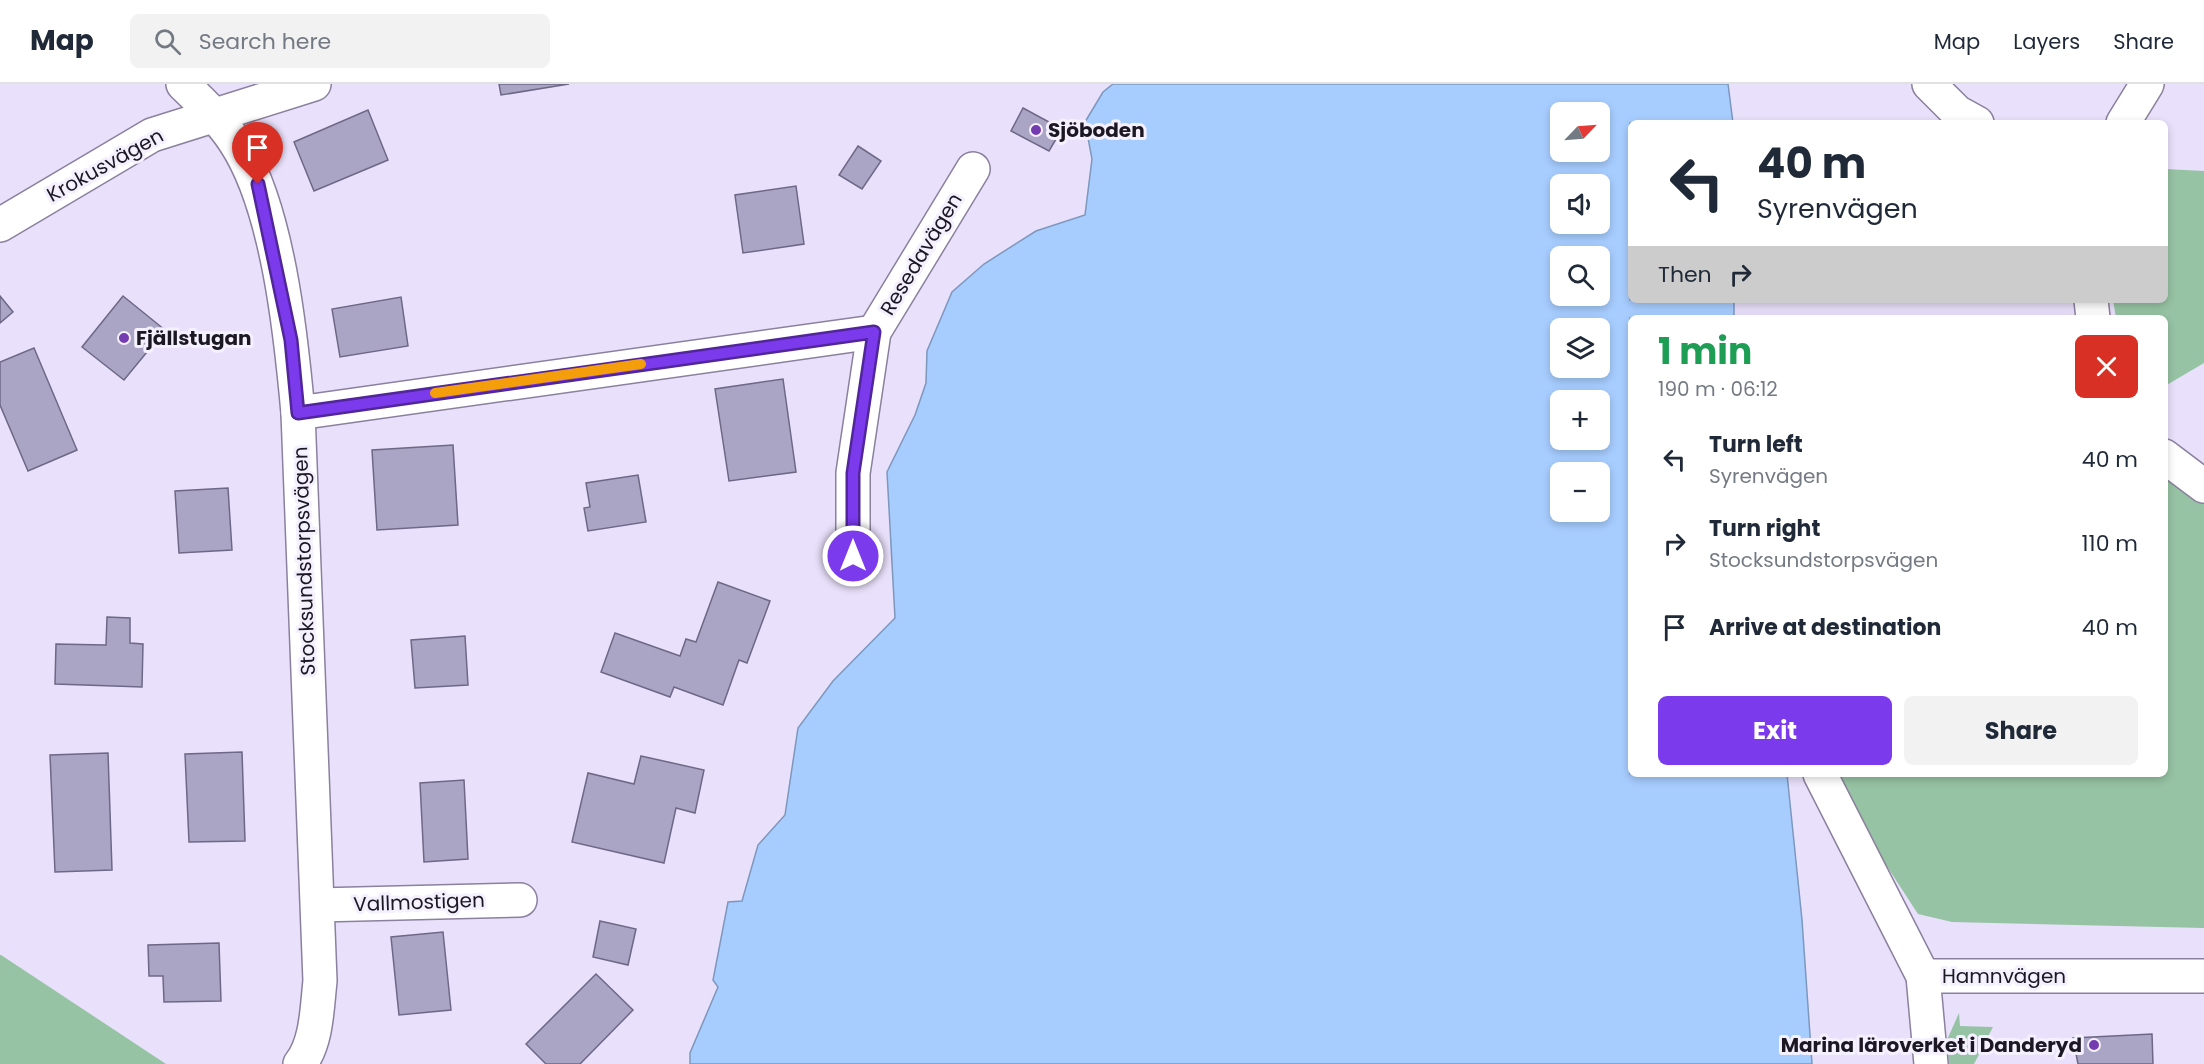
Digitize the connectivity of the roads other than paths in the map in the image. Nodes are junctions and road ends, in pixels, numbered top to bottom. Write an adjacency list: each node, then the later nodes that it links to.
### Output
1 (183, 84): 5 (street, Stocksundstorpsvägen)
2 (314, 84): 5 (street, Krokusvägen)
3 (1929, 84): 6 (street)
4 (2147, 84): 7 (street)
5 (215, 116): 9 (street, Krokusvägen); 11 (street, Stocksundstorpsvägen)
6 (1972, 120)
7 (2125, 120)
8 (973, 169): 10 (street, Resedavägen)
9 (0, 225)
10 (874, 332): 11 (street); 14 (street, Resedavägen)
11 (298, 413): 17 (street, Stocksundstorpsvägen)
12 (2168, 459): 13 (street)
13 (2204, 486)
14 (853, 556)
15 (1822, 777): 18 (street, Hamnvägen)
16 (520, 900): 17 (street, Vallmostigen)
17 (318, 905): 20 (street, Stocksundstorpsvägen)
18 (1923, 976): 19 (street, Hamnvägen); 21 (street)
19 (2204, 976)
20 (304, 1062)
21 (1931, 1064)

